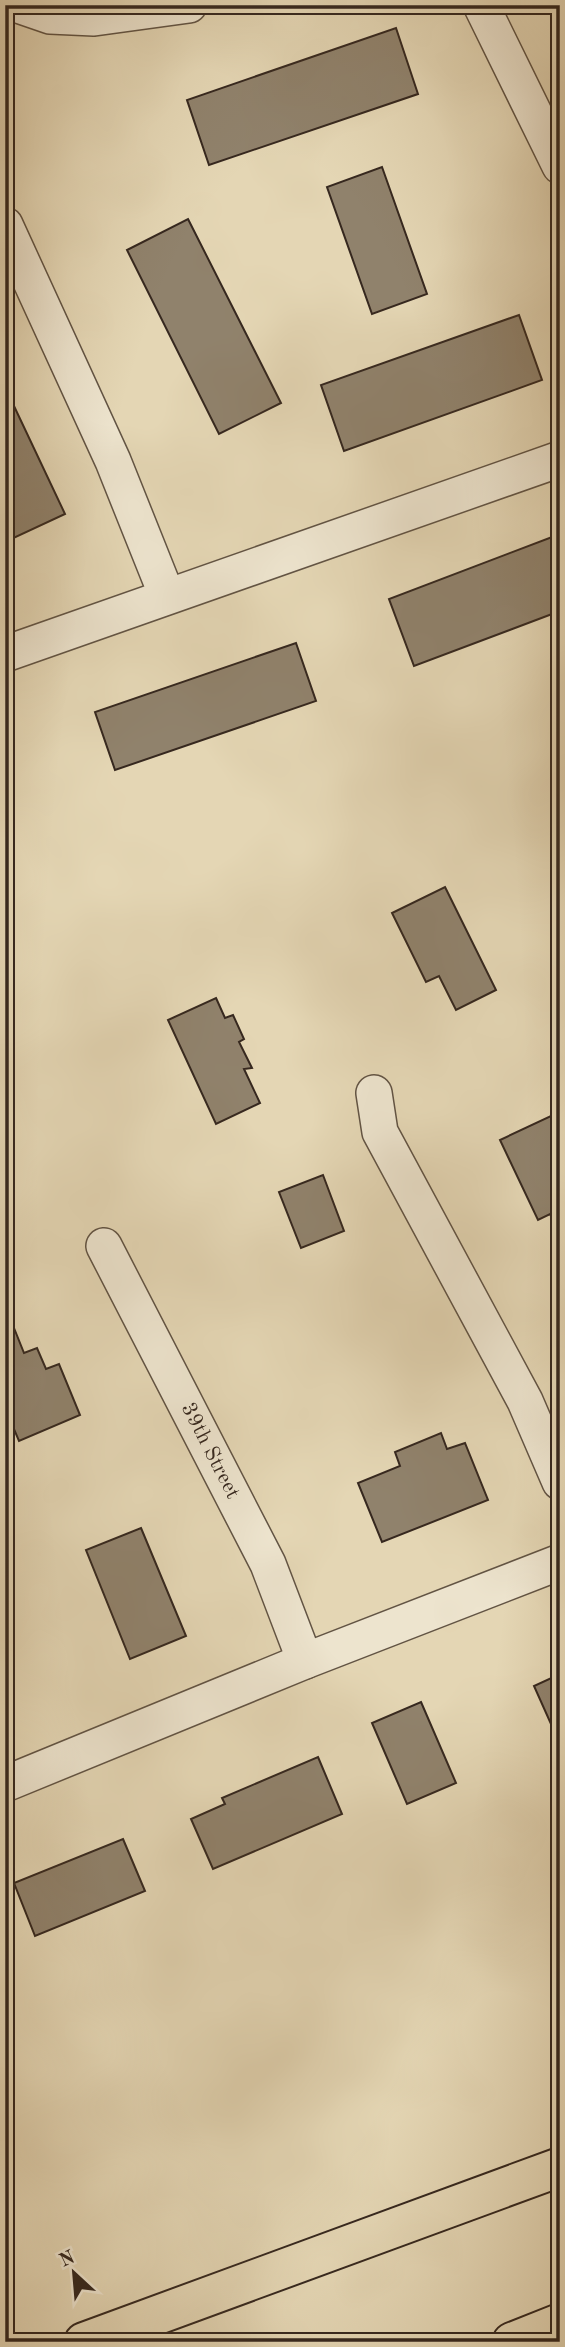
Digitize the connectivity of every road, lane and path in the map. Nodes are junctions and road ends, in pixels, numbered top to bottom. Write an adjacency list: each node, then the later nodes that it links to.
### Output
1 (18, 5): 2 (street)
2 (189, 5)
3 (481, 5): 4 (street)
4 (560, 166)
5 (5, 225): 7 (street)
6 (560, 459): 7 (street)
7 (167, 596): 8 (street)
8 (5, 654)
9 (374, 1093): 11 (street)
10 (104, 1246): 13 (street, 39th Street)
11 (560, 1482)
12 (560, 1562): 13 (street)
13 (305, 1661): 14 (street)
14 (5, 1784)
15 (560, 2167): 17 (highway)
16 (560, 2323): 18 (highway)
17 (84, 2342)
18 (512, 2342)

